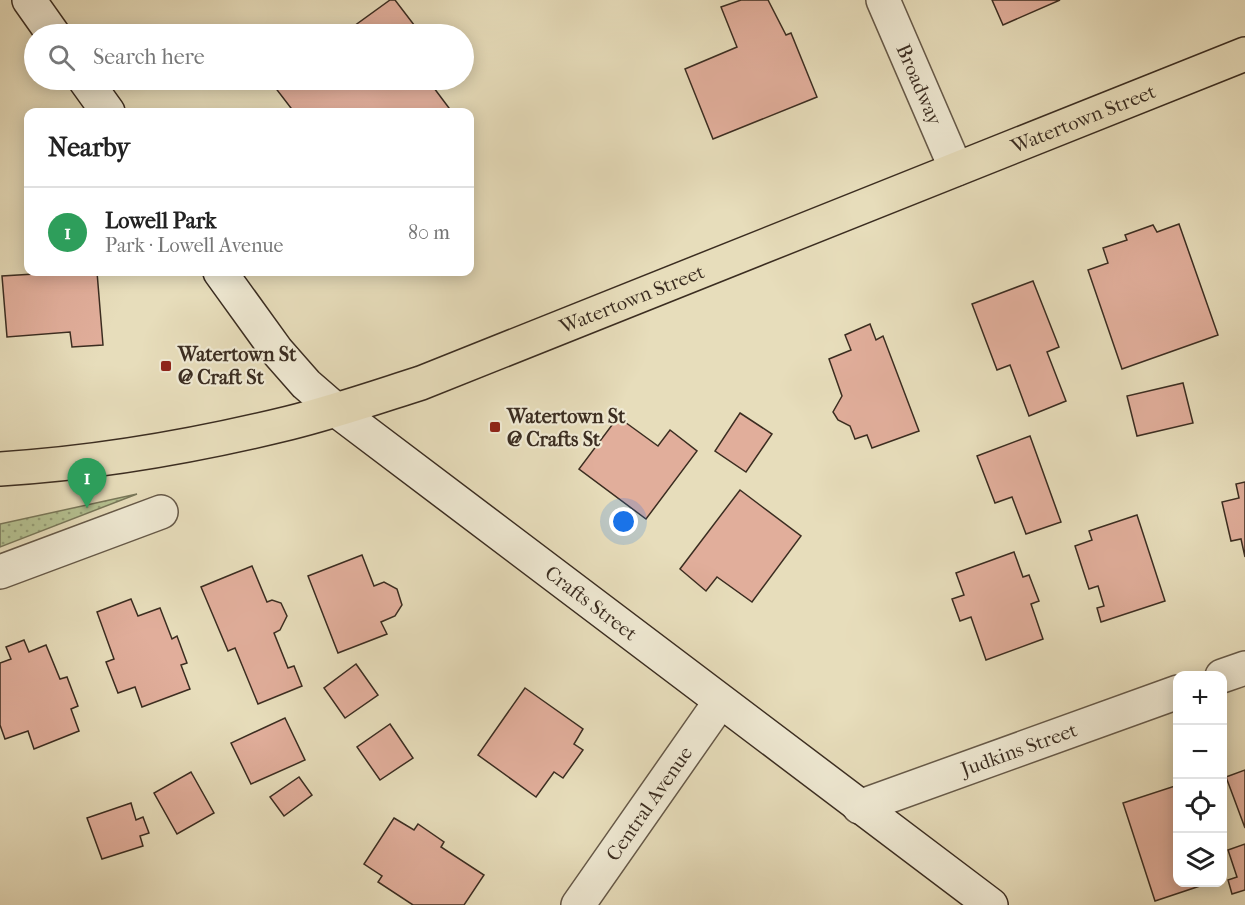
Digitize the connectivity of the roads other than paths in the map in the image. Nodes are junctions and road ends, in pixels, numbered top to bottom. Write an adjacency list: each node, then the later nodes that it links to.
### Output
1 (29, 0): 3 (main road)
2 (883, 0): 7 (main road, Broadway)
3 (46, 24)
4 (1245, 54): 7 (main road, Watertown Street)
5 (92, 90): 6 (main road)
6 (105, 108)
7 (956, 169): 9 (main road, Watertown Street)
8 (223, 276): 9 (main road, Crafts Street)
9 (336, 410): 10 (main road, Watertown Street); 16 (main road, Crafts Street)
10 (0, 469)
11 (161, 512): 12 (main road)
12 (0, 572)
13 (1245, 669): 14 (main road)
14 (1227, 674)
15 (1173, 694): 17 (main road, Judkins Street)
16 (720, 702): 17 (main road, Crafts Street); 18 (main road, Central Avenue)
17 (859, 807): 19 (main road, Crafts Street)
18 (578, 905)
19 (991, 905)

